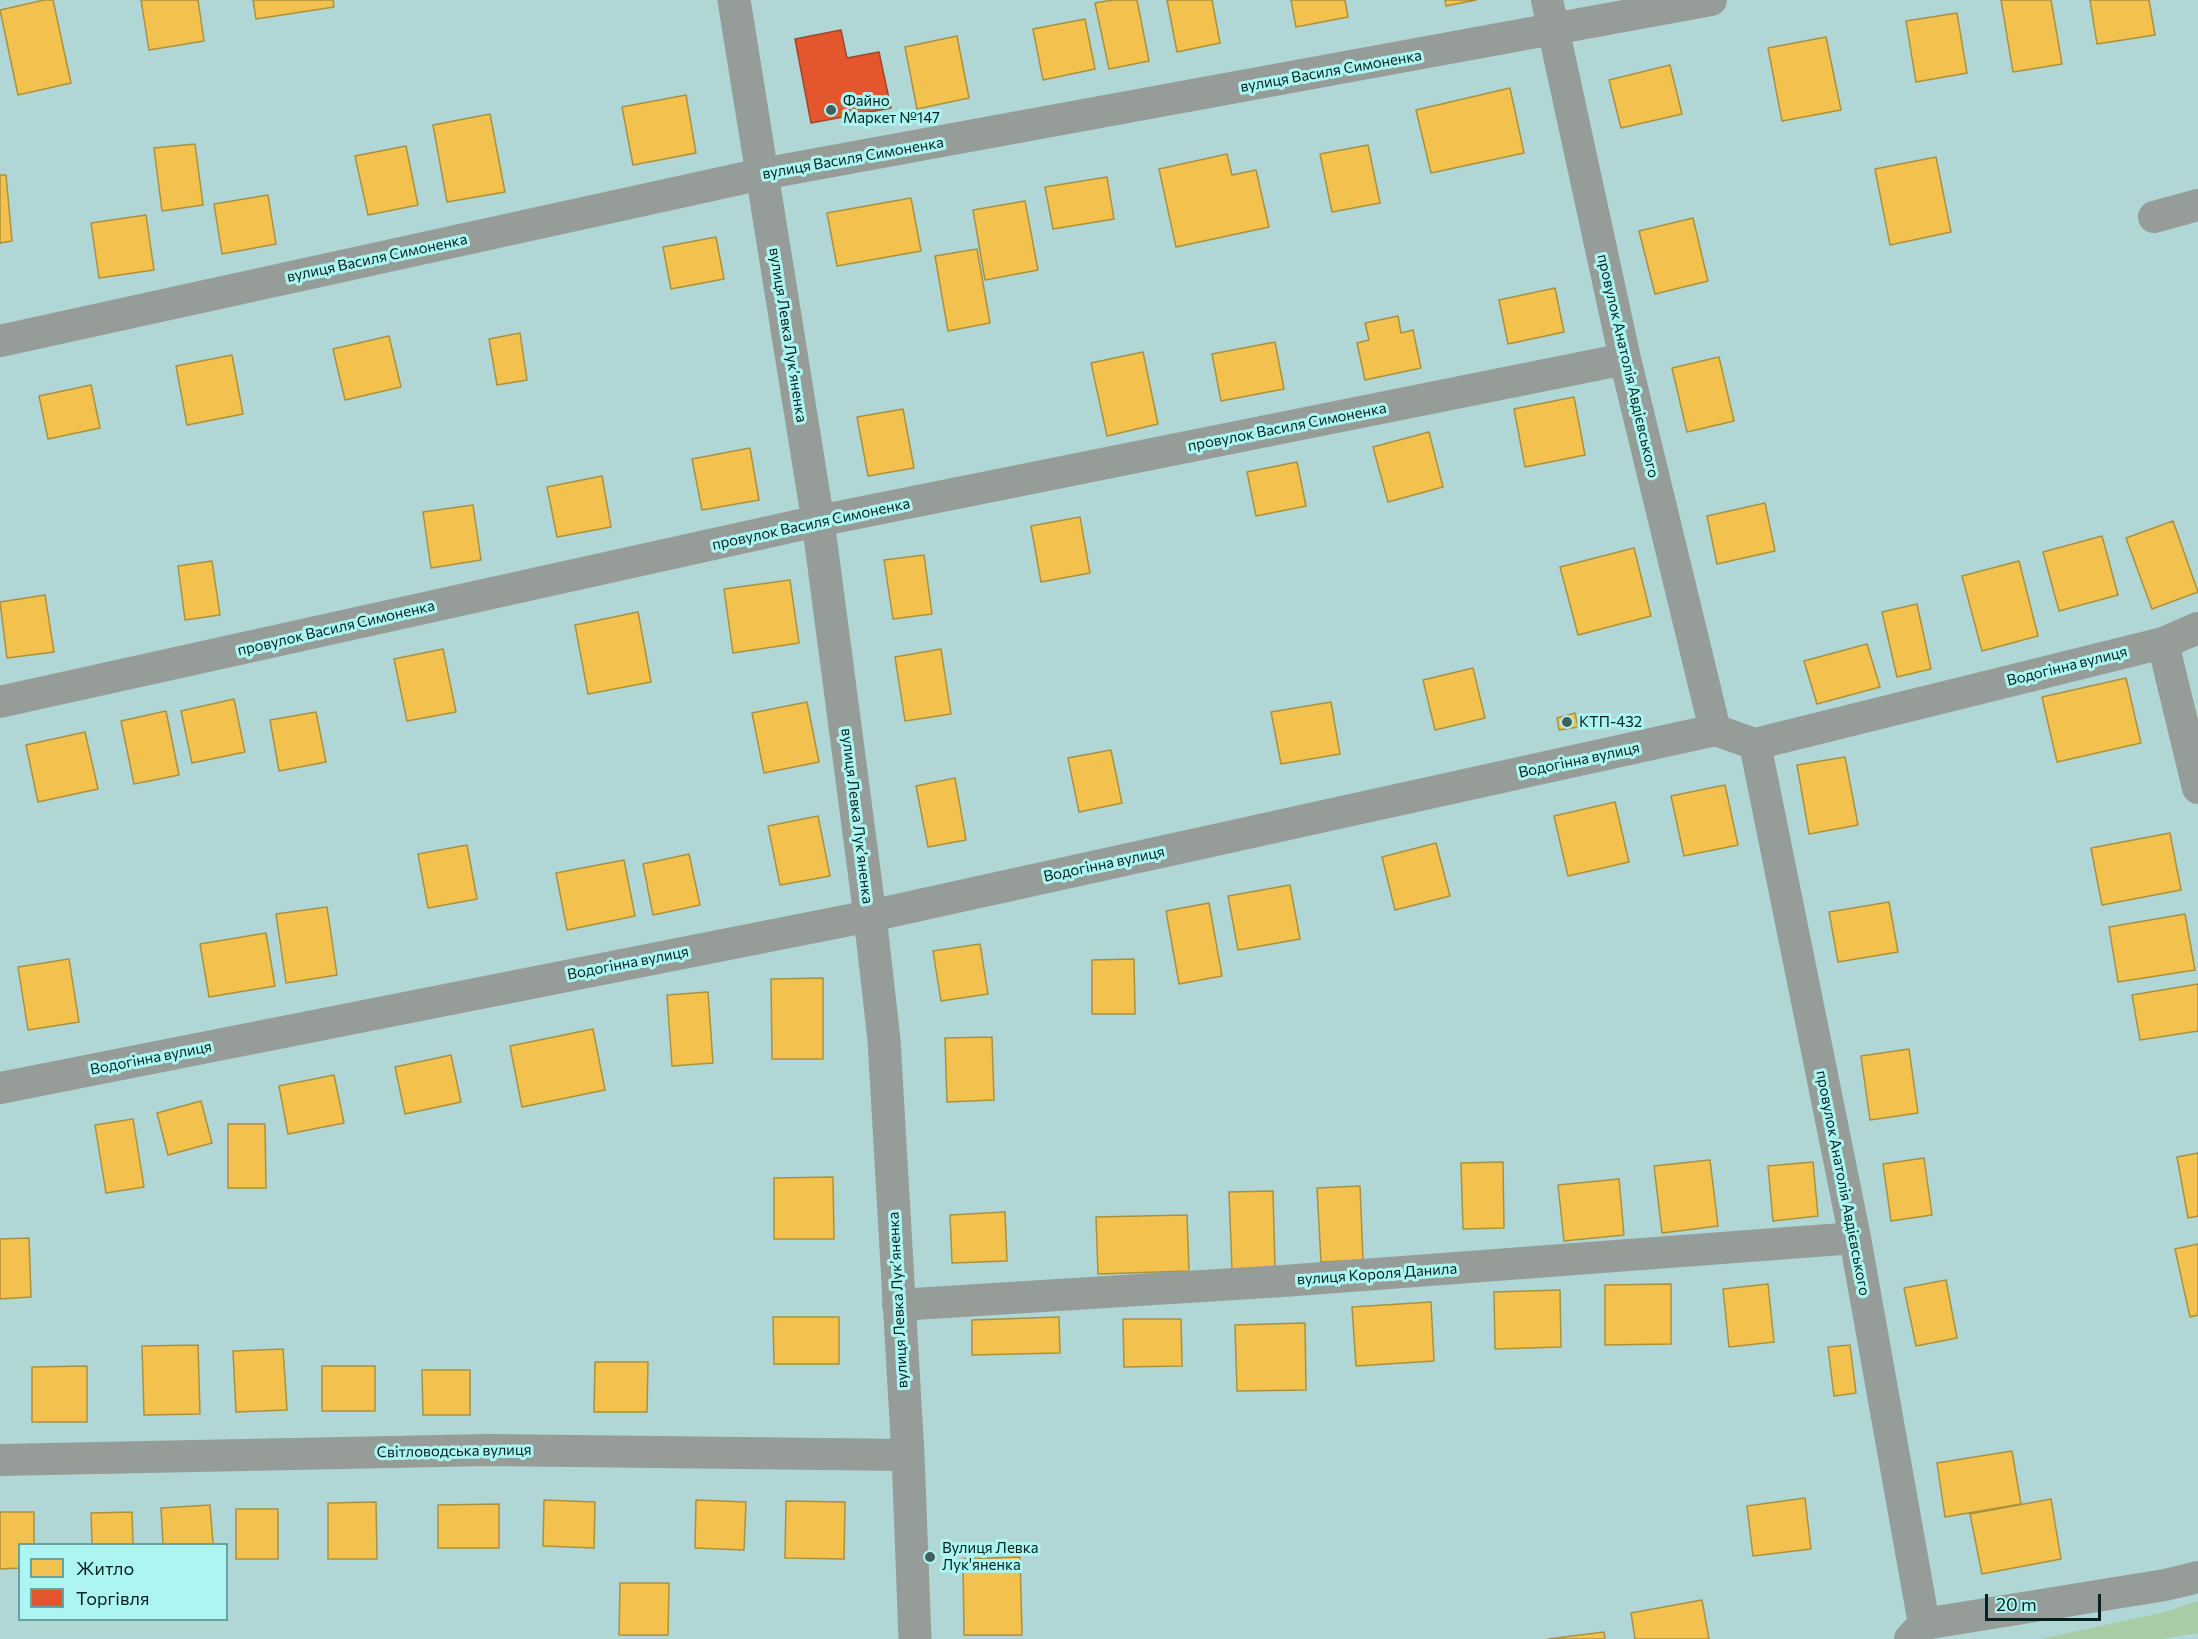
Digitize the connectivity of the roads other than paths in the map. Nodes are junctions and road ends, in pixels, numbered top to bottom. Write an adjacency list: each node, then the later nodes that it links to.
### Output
1 (734, 0): 5 (street, вулиця Левка Лукʼяненка)
2 (1547, 0): 4 (street, провулок Анатолія Авдієвського)
3 (1711, 0): 4 (street, вулиця Василя Симоненка)
4 (1554, 30): 5 (street, вулиця Василя Симоненка); 9 (street, провулок Анатолія Авдієвського)
5 (762, 174): 8 (street, вулиця Василя Симоненка); 10 (street, вулиця Левка Лукʼяненка)
6 (2198, 205): 7 (street)
7 (2154, 217)
8 (0, 341)
9 (1625, 359): 10 (street, провулок Василя Симоненка); 14 (street, провулок Анатолія Авдієвського)
10 (818, 521): 13 (street, провулок Василя Симоненка); 17 (street, вулиця Левка Лукʼяненка)
11 (2198, 628): 12 (street, Водогінна вулиця)
12 (2163, 642): 15 (street, Водогінна вулиця); 16 (street)
13 (0, 702)
14 (1715, 730): 15 (street); 17 (street, Водогінна вулиця)
15 (1755, 744): 19 (street, провулок Анатолія Авдієвського)
16 (2198, 788)
17 (870, 916): 18 (street, Водогінна вулиця); 20 (street, вулиця Левка Лукʼяненка)
18 (0, 1088)
19 (1855, 1238): 20 (street, вулиця Короля Данила); 24 (street, провулок Анатолія Авдієвського)
20 (898, 1305): 21 (street, вулиця Левка Лукʼяненка)
21 (908, 1455): 22 (street, Світловодська вулиця); 25 (street, вулиця Левка Лукʼяненка)
22 (0, 1460)
23 (2198, 1577): 24 (street)
24 (1916, 1631)
25 (915, 1639)

